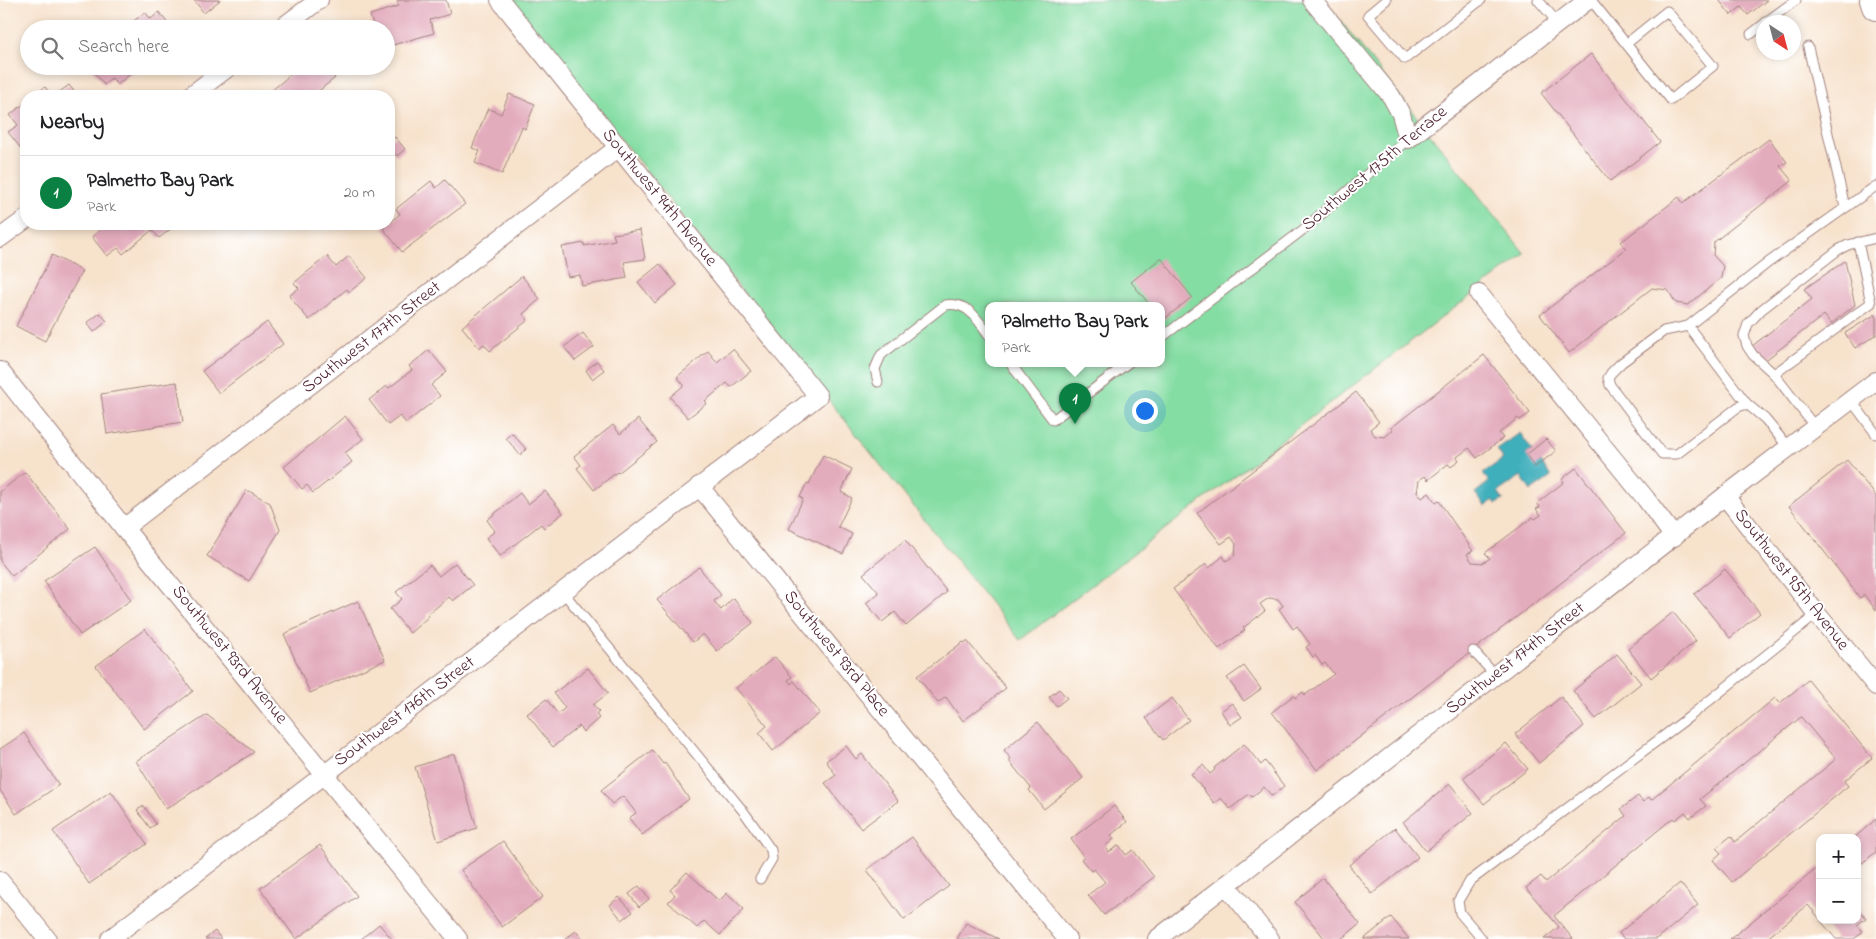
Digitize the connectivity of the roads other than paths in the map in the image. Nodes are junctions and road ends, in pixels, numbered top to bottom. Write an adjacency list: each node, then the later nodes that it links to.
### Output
1 (318, 0): 12 (street)
2 (500, 0): 21 (street, Southwest 94th Avenue)
3 (1312, 0): 20 (street)
4 (1386, 0): 5 (lane)
5 (1481, 0)
6 (1538, 0): 13 (lane)
7 (1590, 0): 13 (street, Southwest 175th Terrace); 16 (lane)
8 (1796, 0): 11 (lane)
9 (1874, 0): 10 (highway)
10 (1876, 6)
11 (1777, 15)
12 (292, 20)
13 (1558, 23): 20 (street, Southwest 175th Terrace)
14 (1756, 30): 15 (lane)
15 (1751, 34)
16 (1626, 44): 16 (lane)
17 (1808, 47): 23 (lane)
18 (218, 75): 19 (street)
19 (198, 90)
20 (1408, 139): 31 (lane, Southwest 175th Terrace)
21 (618, 147): 43 (street, Southwest 94th Avenue); 45 (street, Southwest 177th Street)
22 (1876, 186): 23 (lane)
23 (1845, 207): 29 (lane)
24 (20, 223): 25 (street)
25 (0, 238)
26 (1876, 238): 27 (lane)
27 (1858, 242): 35 (lane); 35 (lane)
28 (1479, 294): 46 (street)
29 (1688, 326): 39 (lane); 39 (lane)
30 (985, 330): 37 (lane)
31 (1165, 335)
32 (1013, 367): 33 (lane)
33 (1123, 367)
34 (0, 371): 45 (street, Southwest 93rd Avenue)
35 (1774, 374): 40 (lane)
36 (1876, 381): 38 (street, Southwest 174th Street)
37 (878, 382)
38 (1851, 400): 40 (street, Southwest 174th Street); 41 (lane)
39 (1747, 404): 42 (lane)
40 (1815, 427): 42 (street, Southwest 174th Street)
41 (1876, 434)
42 (1788, 448): 44 (street, Southwest 174th Street)
43 (699, 486): 47 (street, Southwest 176th Street); 59 (street, Southwest 93rd Place)
44 (1725, 496): 46 (street, Southwest 174th Street); 48 (street, Southwest 95th Avenue)
45 (124, 528): 52 (street, Southwest 93rd Avenue)
46 (1674, 537): 50 (street, Southwest 174th Street)
47 (563, 592): 52 (street, Southwest 176th Street); 53 (lane)
48 (1817, 614): 51 (street, Southwest 95th Avenue); 62 (lane)
49 (1474, 651): 50 (lane)
50 (1495, 675): 55 (street, Southwest 174th Street)
51 (1876, 686)
52 (325, 773): 57 (street, Southwest 176th Street); 58 (street, Southwest 93rd Avenue)
53 (760, 879)
54 (0, 881): 56 (street)
55 (1226, 885): 60 (street, Southwest 174th Street); 61 (street)
56 (47, 939)
57 (110, 939)
58 (458, 939)
59 (1067, 939)
60 (1157, 939)
61 (1270, 939)
62 (1482, 939)

